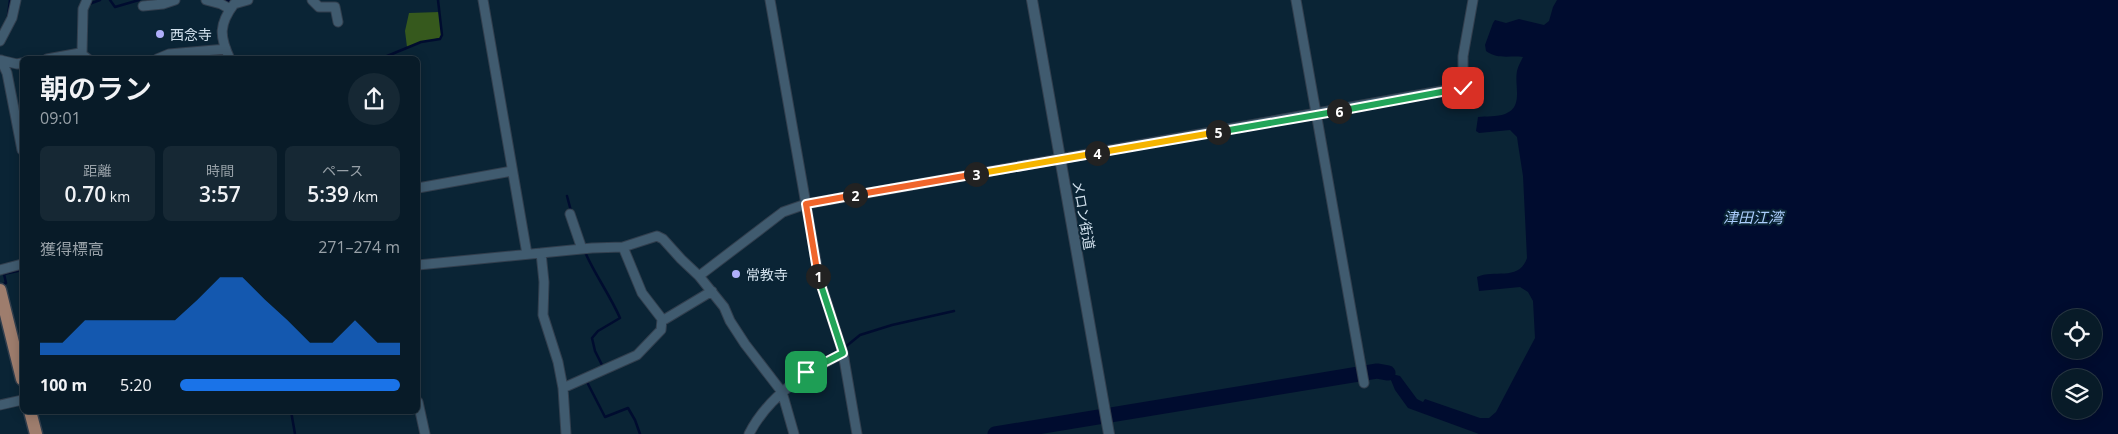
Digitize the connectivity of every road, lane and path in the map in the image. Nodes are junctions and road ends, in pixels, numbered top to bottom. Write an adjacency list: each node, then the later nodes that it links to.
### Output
1 (16, 0): 15 (street)
2 (175, 0): 12 (street)
3 (206, 0): 13 (street)
4 (242, 0): 13 (street)
5 (312, 0): 14 (street)
6 (483, 0): 25 (street)
7 (770, 0): 27 (street)
8 (1032, 0): 24 (street, メロン街道)
9 (1296, 0): 22 (street)
10 (1473, 0): 22 (street)
11 (88, 1): 17 (street)
12 (143, 6)
13 (230, 9): 16 (street)
14 (338, 22)
15 (0, 41)
16 (226, 49): 18 (street); 19 (street)
17 (85, 56)
18 (164, 56)
19 (229, 56)
20 (0, 60): 21 (street); 23 (street)
21 (20, 63)
22 (1316, 115): 24 (street); 42 (street)
23 (20, 140)
24 (1060, 159): 27 (street); 55 (street, メロン街道)
25 (512, 171): 26 (street); 32 (street)
26 (420, 188)
27 (806, 204): 36 (street); 40 (street)
28 (570, 214): 30 (street)
29 (623, 247): 30 (street); 36 (street); 39 (street)
30 (582, 249): 31 (street)
31 (541, 253): 32 (street); 43 (street)
32 (526, 254): 34 (street)
33 (20, 265): 35 (street)
34 (420, 265)
35 (0, 270)
36 (699, 276): 38 (street)
37 (0, 290): 41 (main road)
38 (712, 292): 39 (street); 44 (street)
39 (662, 321): 43 (street)
40 (843, 353): 44 (street); 54 (street)
41 (20, 371)
42 (1364, 383)
43 (563, 388): 51 (street)
44 (782, 392): 52 (street); 53 (street)
45 (20, 400): 46 (street)
46 (0, 405)
47 (420, 411): 50 (street)
48 (31, 414): 49 (main road)
49 (36, 434)
50 (425, 434)
51 (566, 434)
52 (749, 434)
53 (794, 434)
54 (857, 434)
55 (1109, 434)

